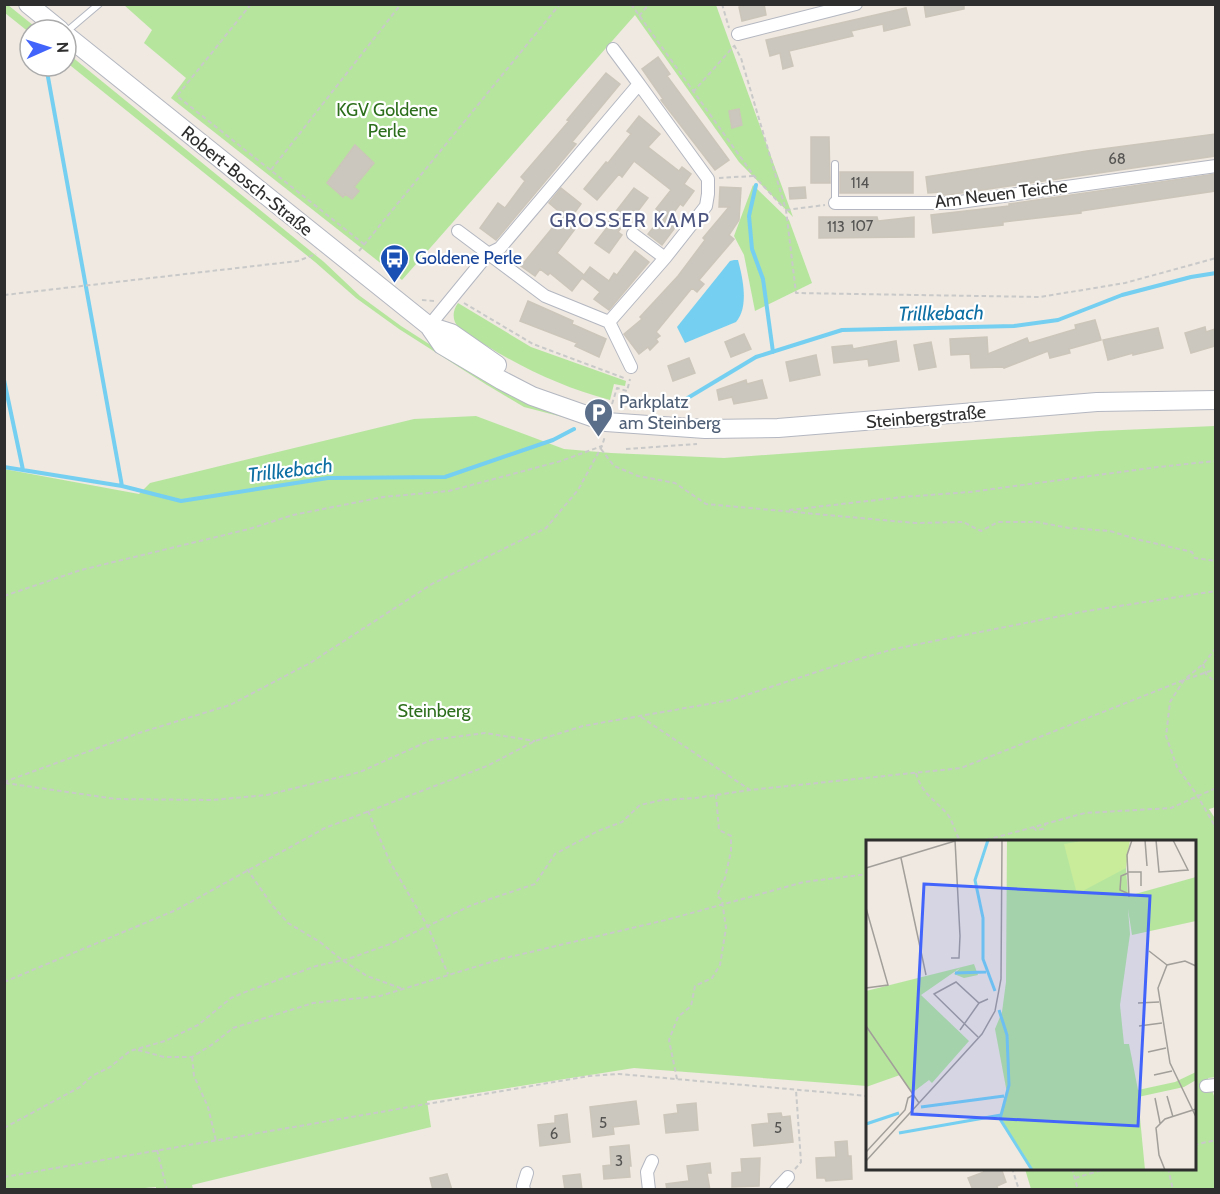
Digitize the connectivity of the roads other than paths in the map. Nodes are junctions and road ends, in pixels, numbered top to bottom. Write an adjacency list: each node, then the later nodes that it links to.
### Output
1 (28, 4): 4 (main road)
2 (99, 4): 5 (lane)
3 (856, 4): 6 (street)
4 (45, 18)
5 (78, 23)
6 (736, 40)
7 (78, 44): 18 (main road, Robert-Bosch-Straße)
8 (614, 49): 9 (street)
9 (639, 84): 15 (street); 16 (street)
10 (835, 164): 12 (lane)
11 (1215, 166): 12 (street, Am Neuen Teiche)
12 (835, 203)
13 (458, 231): 15 (street)
14 (633, 234): 16 (street)
15 (488, 254): 17 (street); 18 (street)
16 (665, 258): 17 (street)
17 (609, 322): 19 (street)
18 (429, 326): 21 (main road, Robert-Bosch-Straße)
19 (631, 367)
20 (1215, 400): 21 (main road, Steinbergstraße)
21 (637, 423)
22 (652, 1161): 26 (street)
23 (527, 1173): 25 (street)
24 (788, 1177): 27 (street)
25 (524, 1190)
26 (649, 1190)
27 (776, 1190)

